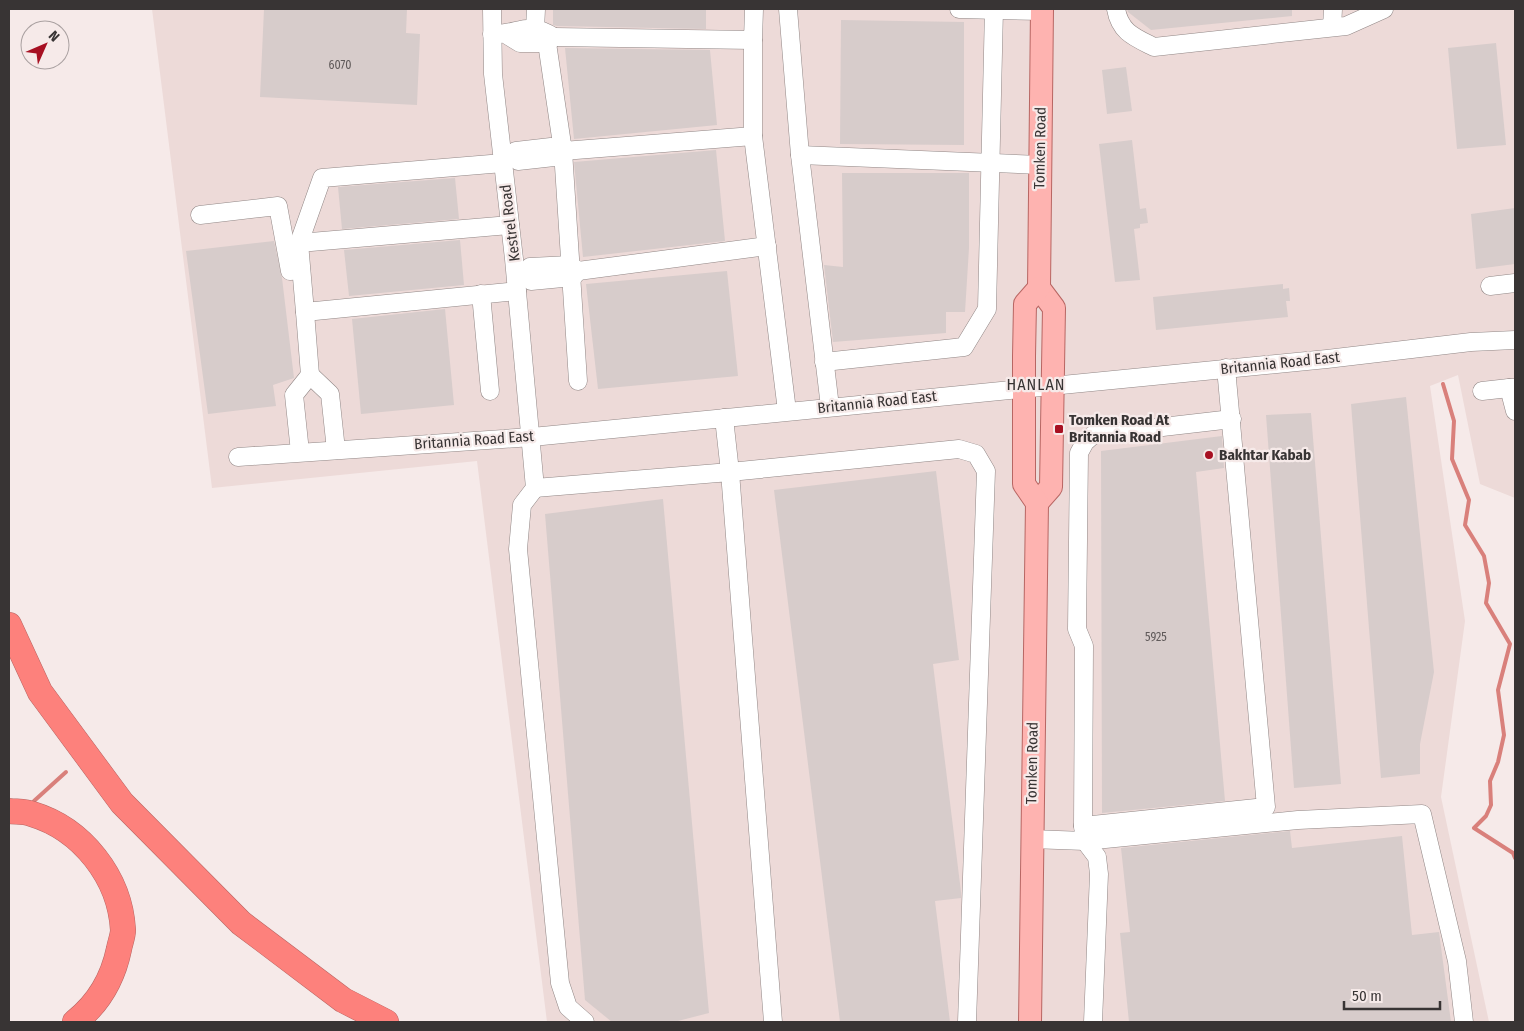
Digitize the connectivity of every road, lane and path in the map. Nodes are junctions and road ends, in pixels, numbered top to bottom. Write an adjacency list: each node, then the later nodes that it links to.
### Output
1 (492, 9): 13 (street, Kestrel Road)
2 (536, 9): 12 (street)
3 (754, 9): 15 (street)
4 (788, 9): 18 (street)
5 (959, 9): 6 (street)
6 (994, 9): 10 (street); 20 (street)
7 (1116, 9): 11 (street)
8 (1333, 9): 11 (street)
9 (1384, 9): 11 (street)
10 (1042, 10): 21 (main road, Tomken Road)
11 (1332, 27)
12 (535, 29): 13 (street); 14 (street)
13 (499, 34): 14 (street); 19 (street, Kestrel Road)
14 (551, 40): 15 (street); 17 (street)
15 (753, 40): 16 (street)
16 (753, 136): 17 (street); 25 (street)
17 (561, 152): 19 (street); 27 (street)
18 (800, 155): 20 (street); 35 (street)
19 (506, 159): 23 (street, Kestrel Road); 24 (street)
20 (989, 163): 21 (street); 35 (street)
21 (1040, 165): 31 (main road, Tomken Road)
22 (200, 215): 26 (street)
23 (510, 225): 24 (street); 28 (street, Kestrel Road)
24 (299, 243): 26 (street)
25 (767, 246): 27 (street); 45 (street)
26 (301, 270): 33 (street)
27 (573, 271): 28 (street); 38 (street)
28 (519, 280): 32 (street); 49 (street, Kestrel Road)
29 (1515, 283): 30 (street)
30 (1490, 286)
31 (1039, 288): 39 (main road); 40 (main road)
32 (481, 294): 33 (street); 42 (street)
33 (305, 312): 37 (street)
34 (1515, 340): 36 (street, Britannia Road East)
35 (824, 362): 44 (street)
36 (1226, 368): 39 (street, Britannia Road East); 48 (street)
37 (310, 375): 50 (street); 51 (street)
38 (578, 381)
39 (1052, 386): 40 (street, Britannia Road East); 55 (main road)
40 (1024, 388): 44 (street, Britannia Road East); 55 (main road)
41 (1512, 388): 43 (street); 46 (street)
42 (490, 391)
43 (1482, 391)
44 (830, 407): 45 (street, Britannia Road East)
45 (787, 411): 47 (street, Britannia Road East)
46 (1515, 411)
47 (724, 418): 49 (street, Britannia Road East); 53 (street)
48 (1232, 419): 58 (street); 58 (street)
49 (532, 437): 50 (street, Britannia Road East); 54 (street, Kestrel Road)
50 (336, 450): 51 (street, Britannia Road East)
51 (300, 452): 52 (street, Britannia Road East)
52 (238, 457)
53 (730, 472): 54 (street); 63 (street); 64 (street)
54 (535, 488): 62 (street)
55 (1037, 503): 59 (main road, Tomken Road)
56 (9, 625): 61 (highway)
57 (9, 811): 60 (highway)
58 (1084, 833): 59 (street); 66 (street); 67 (street)
59 (1031, 839): 65 (main road, Tomken Road)
60 (75, 1022)
61 (386, 1022)
62 (585, 1022)
63 (773, 1022)
64 (967, 1022)
65 (1030, 1022)
66 (1093, 1022)
67 (1464, 1022)

